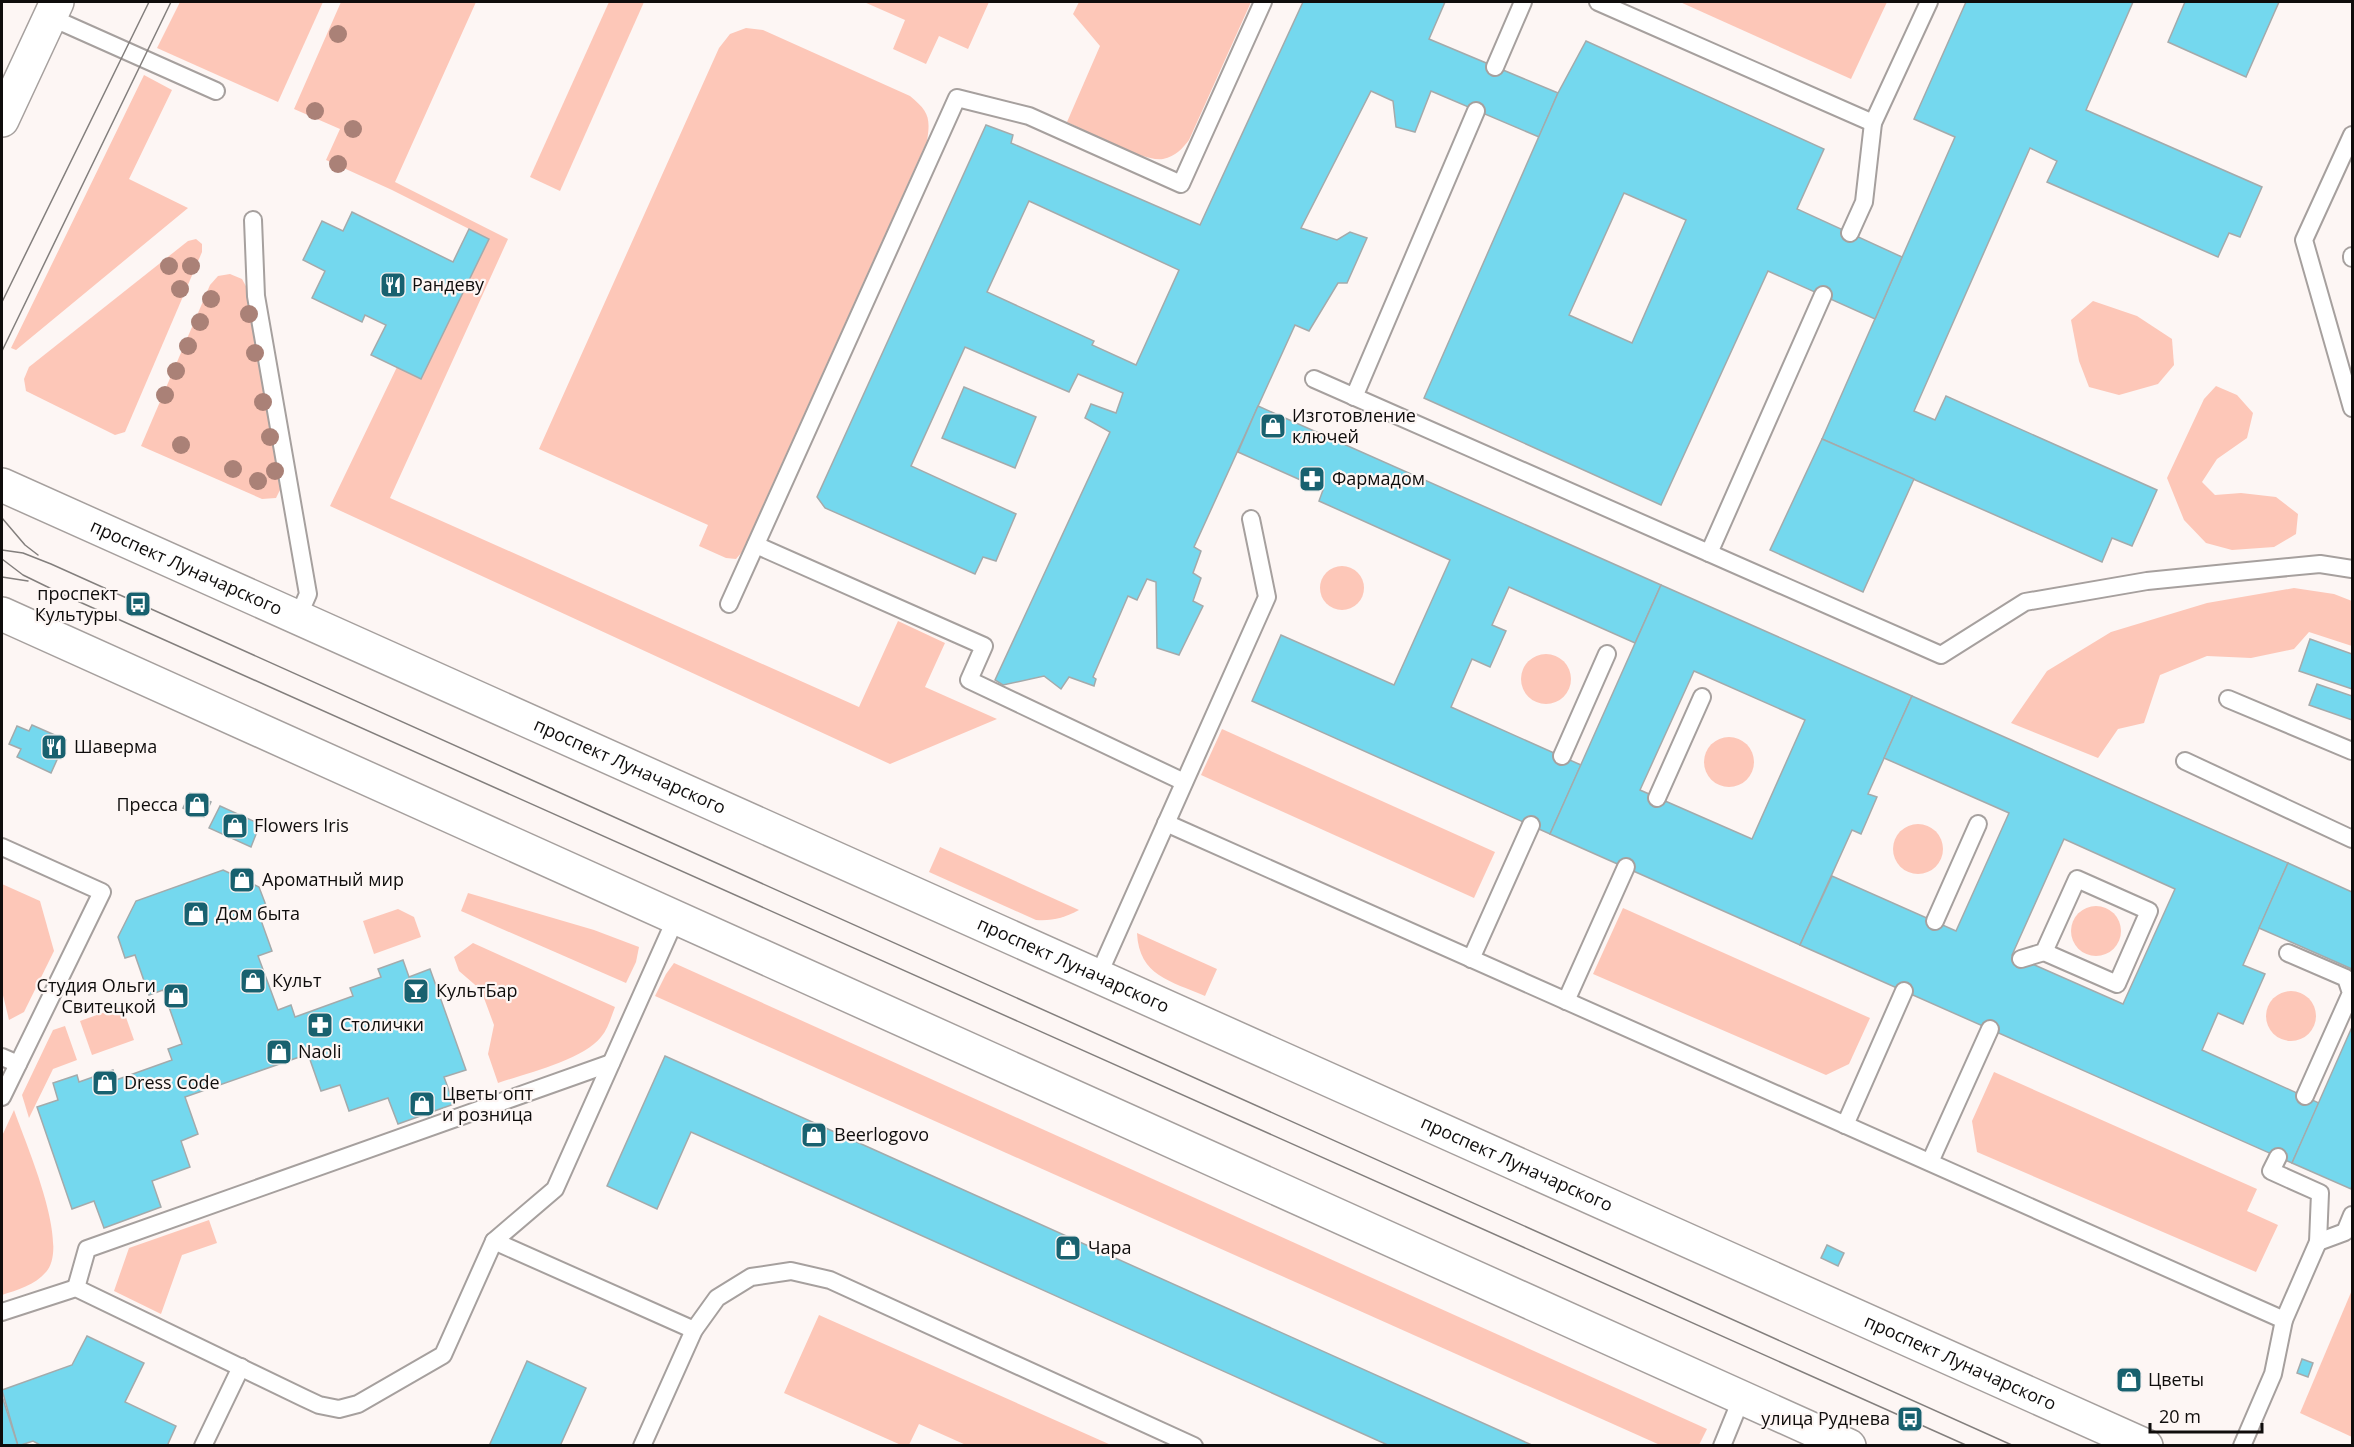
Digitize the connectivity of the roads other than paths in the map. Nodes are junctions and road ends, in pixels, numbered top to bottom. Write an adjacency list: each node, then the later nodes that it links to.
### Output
1 (1263, 2): 20 (lane)
2 (1523, 2): 6 (lane)
3 (1598, 2): 10 (lane)
4 (1929, 2): 10 (lane)
5 (52, 7): 7 (lane); 9 (main road)
6 (1495, 67)
7 (216, 91)
8 (1476, 111): 16 (lane)
9 (2, 120)
10 (1873, 123): 13 (lane)
11 (2352, 135): 17 (lane)
12 (253, 220): 25 (lane)
13 (1850, 233)
14 (1822, 295): 21 (lane)
15 (1314, 379): 16 (lane)
16 (1354, 397): 21 (lane)
17 (2352, 408)
18 (2, 485): 25 (main road, проспект Луначарского)
19 (1251, 519): 32 (lane)
20 (756, 545): 23 (lane); 32 (lane)
21 (1709, 553): 22 (lane)
22 (2352, 569)
23 (729, 604)
24 (2, 614): 40 (main road)
25 (298, 618): 46 (main road, проспект Луначарского)
26 (1607, 654): 30 (lane)
27 (1702, 697): 33 (lane)
28 (2228, 699): 29 (lane)
29 (2352, 751)
30 (1562, 756)
31 (2185, 761): 37 (lane)
32 (1185, 782): 34 (lane)
33 (1657, 798)
34 (1166, 823): 44 (lane); 46 (lane)
35 (1978, 824): 41 (lane)
36 (1531, 825): 44 (lane)
37 (2352, 838)
38 (2, 847): 52 (lane)
39 (1626, 867): 48 (lane)
40 (676, 918): 51 (lane); 66 (main road)
41 (1935, 921)
42 (2044, 952): 42 (lane); 45 (lane)
43 (2288, 952): 53 (lane)
44 (1471, 959): 48 (lane)
45 (2021, 959)
46 (1098, 976): 72 (main road, проспект Луначарского)
47 (1904, 991): 55 (lane)
48 (1566, 1001): 55 (lane)
49 (1990, 1029): 57 (lane)
50 (2, 1057): 52 (lane)
51 (611, 1063): 59 (lane); 61 (lane)
52 (18, 1065): 54 (lane)
53 (2305, 1096)
54 (2, 1097)
55 (1845, 1125): 57 (lane)
56 (2278, 1157): 60 (lane)
57 (1930, 1162): 63 (lane)
58 (2352, 1215): 60 (lane)
59 (494, 1241): 64 (lane); 65 (lane)
60 (2318, 1242): 63 (lane)
61 (76, 1288): 62 (lane); 65 (lane)
62 (2, 1312)
63 (2284, 1320): 73 (lane)
64 (694, 1330): 68 (lane); 69 (lane)
65 (241, 1367): 67 (lane)
66 (1743, 1397): 70 (lane); 71 (main road)
67 (203, 1446)
68 (642, 1446)
69 (1194, 1446)
70 (1722, 1446)
71 (1849, 1446)
72 (2146, 1446)
73 (2242, 1446)

